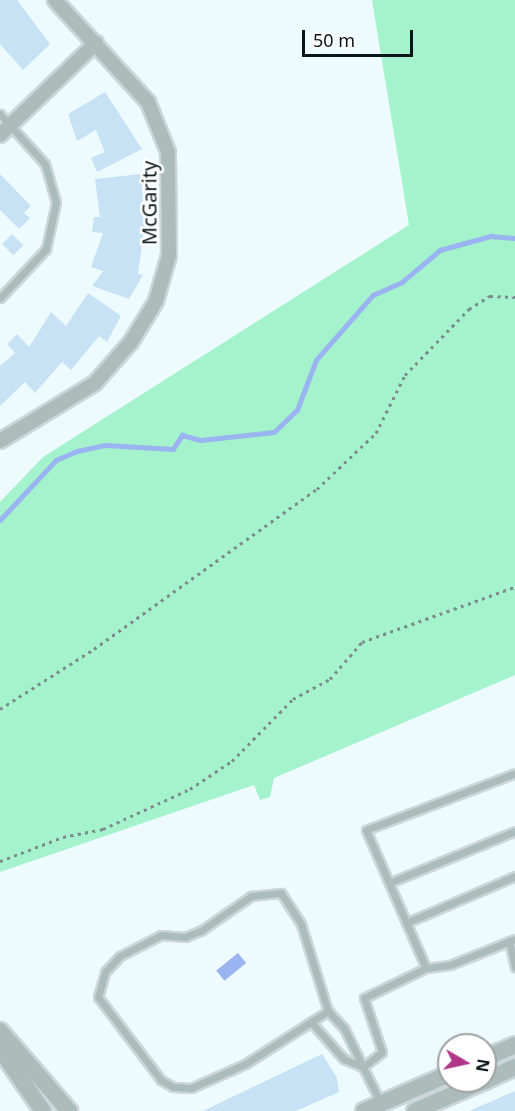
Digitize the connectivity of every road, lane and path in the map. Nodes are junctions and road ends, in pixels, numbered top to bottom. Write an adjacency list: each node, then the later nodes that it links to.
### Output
1 (54, 0): 2 (street, McGarity)
2 (96, 43): 4 (street); 8 (street, McGarity)
3 (0, 114): 4 (lane)
4 (11, 125): 5 (street); 7 (lane)
5 (0, 135)
6 (515, 297): 10 (path)
7 (0, 298)
8 (0, 441)
9 (515, 587): 13 (path)
10 (0, 709)
11 (515, 773): 15 (lane)
12 (515, 831): 15 (lane)
13 (0, 861)
14 (515, 876): 16 (lane)
15 (389, 883): 16 (lane)
16 (406, 923): 19 (lane)
17 (512, 940): 18 (lane); 19 (lane)
18 (515, 967)
19 (426, 968): 28 (lane)
20 (328, 1011): 21 (lane); 21 (lane); 23 (lane)
21 (311, 1022): 25 (lane)
22 (0, 1031): 35 (street)
23 (348, 1037): 25 (lane); 28 (lane)
24 (515, 1045): 27 (street)
25 (336, 1048): 28 (lane)
26 (0, 1049): 34 (street)
27 (497, 1053)
28 (363, 1068): 33 (lane)
29 (515, 1068): 30 (street)
30 (497, 1076)
31 (437, 1079): 33 (street)
32 (456, 1093): 37 (street)
33 (381, 1104): 36 (street)
34 (43, 1111)
35 (69, 1111)
36 (364, 1111)
37 (415, 1111)

